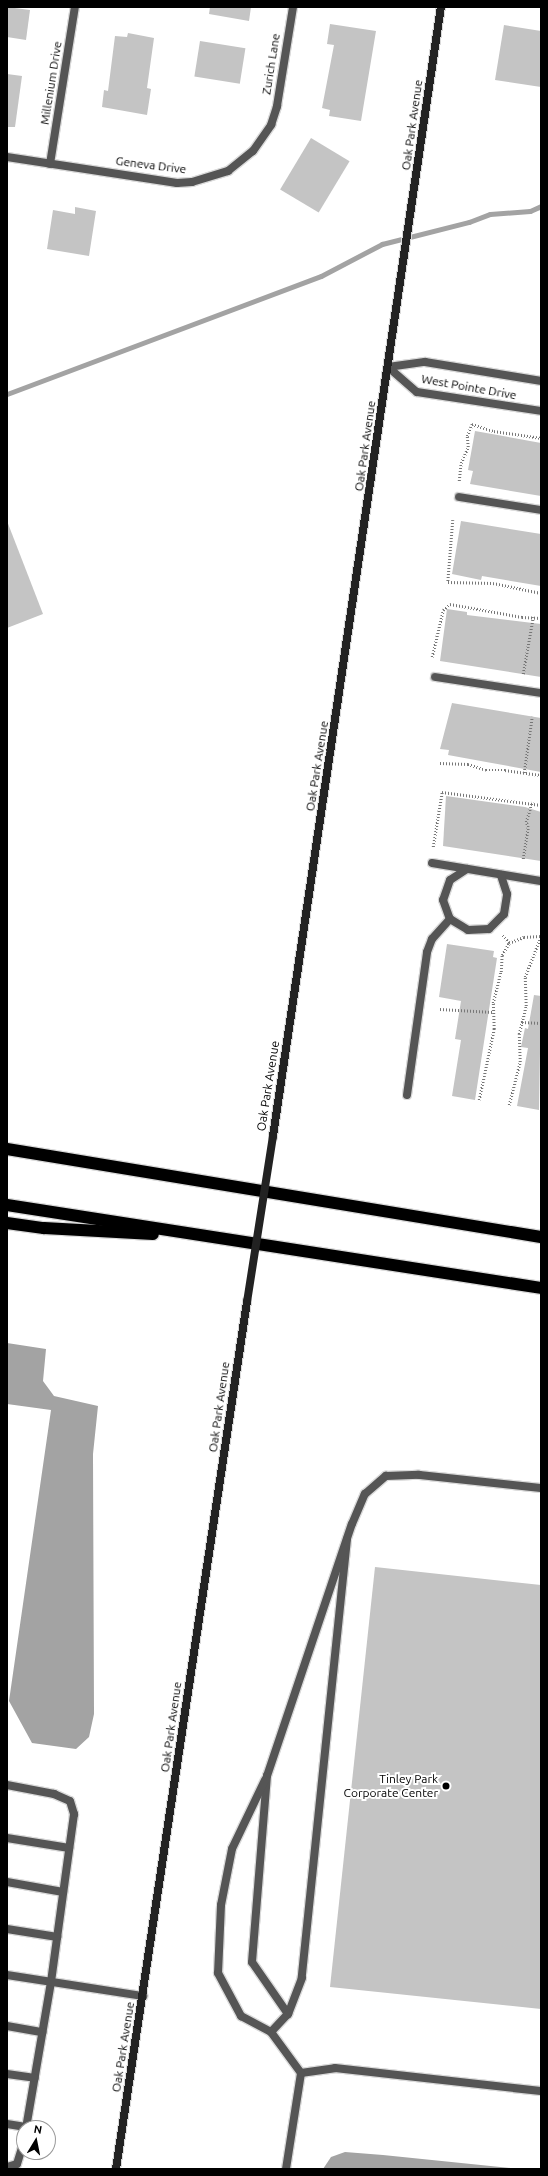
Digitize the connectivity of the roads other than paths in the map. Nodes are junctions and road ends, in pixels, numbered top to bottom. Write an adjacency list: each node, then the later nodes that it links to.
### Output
1 (75, 7): 6 (street, Millenium Drive)
2 (293, 7): 4 (street, Zurich Lane)
3 (442, 7): 7 (street, Oak Park Avenue)
4 (271, 125): 6 (street, Geneva Drive)
5 (7, 157): 6 (street, Geneva Drive)
6 (50, 164)
7 (388, 367): 8 (street, West Pointe Drive); 9 (street, West Pointe Drive); 38 (street, Oak Park Avenue, bridge)
8 (541, 381)
9 (541, 411)
10 (459, 497): 11 (street)
11 (541, 510)
12 (435, 677): 13 (street)
13 (541, 693)
14 (432, 863): 15 (street)
15 (467, 869): 16 (street); 18 (street)
16 (501, 874): 17 (street); 18 (street)
17 (541, 881)
18 (450, 919): 19 (street)
19 (407, 1095)
20 (7, 1150): 23 (highway)
21 (7, 1205): 24 (highway)
22 (7, 1223): 24 (highway)
23 (541, 1237)
24 (221, 1238): 25 (highway)
25 (541, 1288)
26 (541, 1488): 27 (street)
27 (347, 1539): 28 (street); 39 (street)
28 (267, 1776): 39 (street); 42 (street)
29 (7, 1785): 31 (street)
30 (7, 1838): 31 (street)
31 (69, 1848): 33 (street)
32 (7, 1882): 33 (street)
33 (63, 1892): 35 (street)
34 (7, 1929): 35 (street)
35 (57, 1937): 37 (street)
36 (7, 1975): 37 (street)
37 (50, 1982): 38 (street); 41 (street)
38 (143, 1996): 50 (street, Oak Park Avenue)
39 (288, 2014): 42 (street)
40 (7, 2026): 41 (street)
41 (42, 2032): 45 (street)
42 (271, 2032): 43 (street)
43 (301, 2073): 46 (street); 51 (street)
44 (7, 2074): 45 (street)
45 (34, 2078): 47 (street)
46 (541, 2091)
47 (27, 2120)
48 (18, 2160): 49 (street)
49 (7, 2167)
50 (116, 2169)
51 (286, 2169)

